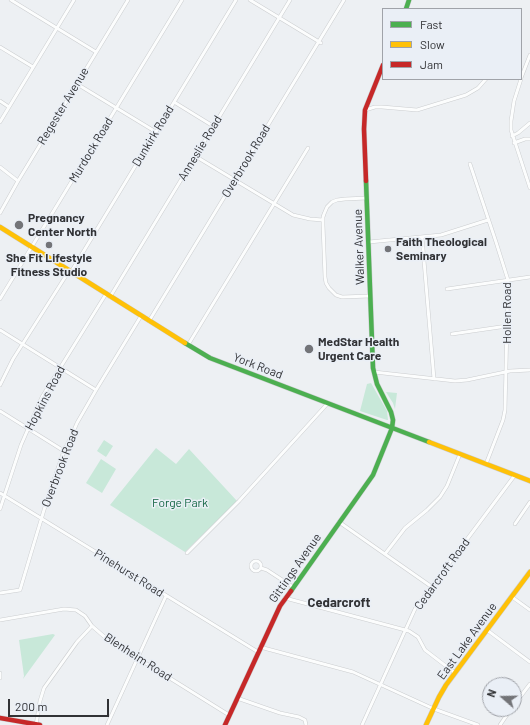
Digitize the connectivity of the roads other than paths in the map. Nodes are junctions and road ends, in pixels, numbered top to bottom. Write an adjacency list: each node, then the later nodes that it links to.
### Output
1 (11, 0): 10 (street)
2 (20, 0): 10 (street)
3 (74, 0): 12 (street)
4 (128, 0): 15 (street, Regester Avenue)
5 (182, 0): 28 (street, Murdock Road)
6 (236, 0): 26 (street, Dunkirk Road)
7 (250, 0): 11 (street)
8 (290, 0): 11 (street, Anneslie Road)
9 (344, 0): 13 (street, Overbrook Road)
10 (17, 4): 12 (street)
11 (279, 18): 13 (street); 32 (street, Anneslie Road)
12 (57, 28): 15 (street); 20 (street)
13 (320, 42): 42 (street, Overbrook Road)
14 (0, 47): 20 (street)
15 (96, 52): 24 (street, Regester Avenue)
16 (530, 55): 18 (street)
17 (522, 63): 18 (street)
18 (526, 65): 21 (street)
19 (382, 66): 29 (street, Walker Avenue)
20 (33, 67): 27 (street)
21 (522, 76)
22 (485, 80): 29 (street)
23 (521, 80): 34 (street)
24 (77, 84): 28 (street); 41 (street, Regester Avenue)
25 (0, 101): 27 (street)
26 (174, 102): 32 (street); 33 (street, Dunkirk Road)
27 (9, 107): 30 (street)
28 (116, 108): 33 (street); 52 (street, Murdock Road)
29 (365, 110): 44 (street, Walker Avenue)
30 (0, 122)
31 (530, 123): 34 (street)
32 (213, 126): 38 (street, Anneslie Road)
33 (156, 132): 53 (street, Dunkirk Road)
34 (512, 136): 36 (street)
35 (530, 139): 36 (street)
36 (514, 142): 43 (street)
37 (308, 148): 45 (street)
38 (195, 156): 42 (street); 57 (street, Anneslie Road)
39 (470, 164): 48 (street, Hollen Road)
40 (0, 167): 41 (street)
41 (18, 180): 46 (street, Regester Avenue)
42 (234, 180): 45 (street); 61 (street, Overbrook Road)
43 (530, 188)
44 (367, 198): 47 (street); 51 (street, Walker Avenue)
45 (274, 203): 47 (street); 66 (street)
46 (0, 212)
47 (323, 220): 58 (street)
48 (488, 220): 50 (street); 55 (street, Hollen Road)
49 (0, 227): 52 (street, York Road)
50 (422, 237): 51 (street); 71 (street)
51 (368, 242): 58 (street, Walker Avenue)
52 (32, 248): 53 (street, York Road); 59 (street, Murdock Road)
53 (70, 271): 57 (street, York Road); 65 (street, Dunkirk Road)
54 (530, 277): 55 (street)
55 (508, 280): 56 (street); 62 (street, Hollen Road)
56 (447, 289)
57 (108, 296): 60 (street, York Road); 67 (street, Hopkins Road)
58 (370, 296): 69 (street, Walker Avenue)
59 (0, 299)
60 (141, 316): 61 (street, York Road); 73 (street, Overbrook Road)
61 (149, 321): 66 (street, York Road)
62 (507, 326): 64 (street); 70 (street, Hollen Road)
63 (0, 330): 65 (street)
64 (452, 334)
65 (23, 344): 67 (street); 72 (street, Dunkirk Road)
66 (188, 345): 74 (street, York Road)
67 (60, 367): 73 (street); 77 (street, Hopkins Road)
68 (530, 370): 70 (street)
69 (374, 372): 71 (street); 76 (street, Walker Avenue)
70 (506, 372): 71 (street); 80 (street, Hollen Road)
71 (434, 379)
72 (0, 385)
73 (96, 390): 78 (street, Overbrook Road)
74 (328, 403): 76 (street, York Road); 90 (street)
75 (0, 411): 77 (street)
76 (392, 428): 79 (street, York Road); 88 (street, Gittings Avenue)
77 (28, 429): 78 (street); 84 (street, Hopkins Road)
78 (64, 451): 87 (street, Overbrook Road)
79 (460, 454): 80 (street, York Road); 91 (street)
80 (486, 464): 81 (street, York Road)
81 (515, 475): 82 (street, York Road); 95 (street, Cedarcroft Road)
82 (530, 481)
83 (0, 493): 84 (street, Pinehurst Road)
84 (4, 496): 86 (street, Hopkins Road); 87 (street, Pinehurst Road)
85 (530, 502): 89 (street)
86 (0, 510)
87 (42, 518): 96 (street, Overbrook Road); 97 (street, Pinehurst Road)
88 (339, 522): 91 (street); 94 (street, Gittings Avenue)
89 (515, 524)
90 (187, 553)
91 (385, 554): 95 (street)
92 (261, 568): 94 (street)
93 (530, 572): 98 (street, East Lake Avenue)
94 (293, 587): 99 (street, Gittings Avenue)
95 (432, 587): 103 (street, Cedarcroft Road)
96 (0, 593)
97 (166, 596): 105 (street, Pinehurst Road); 106 (street)
98 (512, 597): 100 (street); 104 (street, East Lake Avenue)
99 (285, 598): 103 (street); 105 (street, Gittings Avenue)
100 (530, 610)
101 (0, 620): 102 (street, Blenheim Road)
102 (92, 626): 106 (street, Blenheim Road); 118 (street)
103 (405, 630): 109 (street); 111 (street, Cedarcroft Road)
104 (487, 630): 107 (street); 109 (street, East Lake Avenue)
105 (259, 649): 111 (street, Pinehurst Road); 114 (street, Gittings Avenue)
106 (138, 659): 116 (street, Blenheim Road); 119 (street)
107 (530, 662)
108 (0, 673): 110 (street)
109 (455, 673): 115 (street, East Lake Avenue)
110 (0, 678)
111 (381, 684): 115 (street, Pinehurst Road); 122 (street, Cedarcroft Road)
112 (530, 684): 113 (street)
113 (522, 694)
114 (237, 698): 116 (street, Gittings Avenue); 121 (street)
115 (434, 709): 123 (street, East Lake Avenue); 124 (street, Pinehurst Road)
116 (229, 715): 120 (street, Gittings Avenue)
117 (0, 718): 118 (street)
118 (37, 725)
119 (107, 725)
120 (225, 725)
121 (306, 725)
122 (362, 725)
123 (426, 725)
124 (478, 725)

